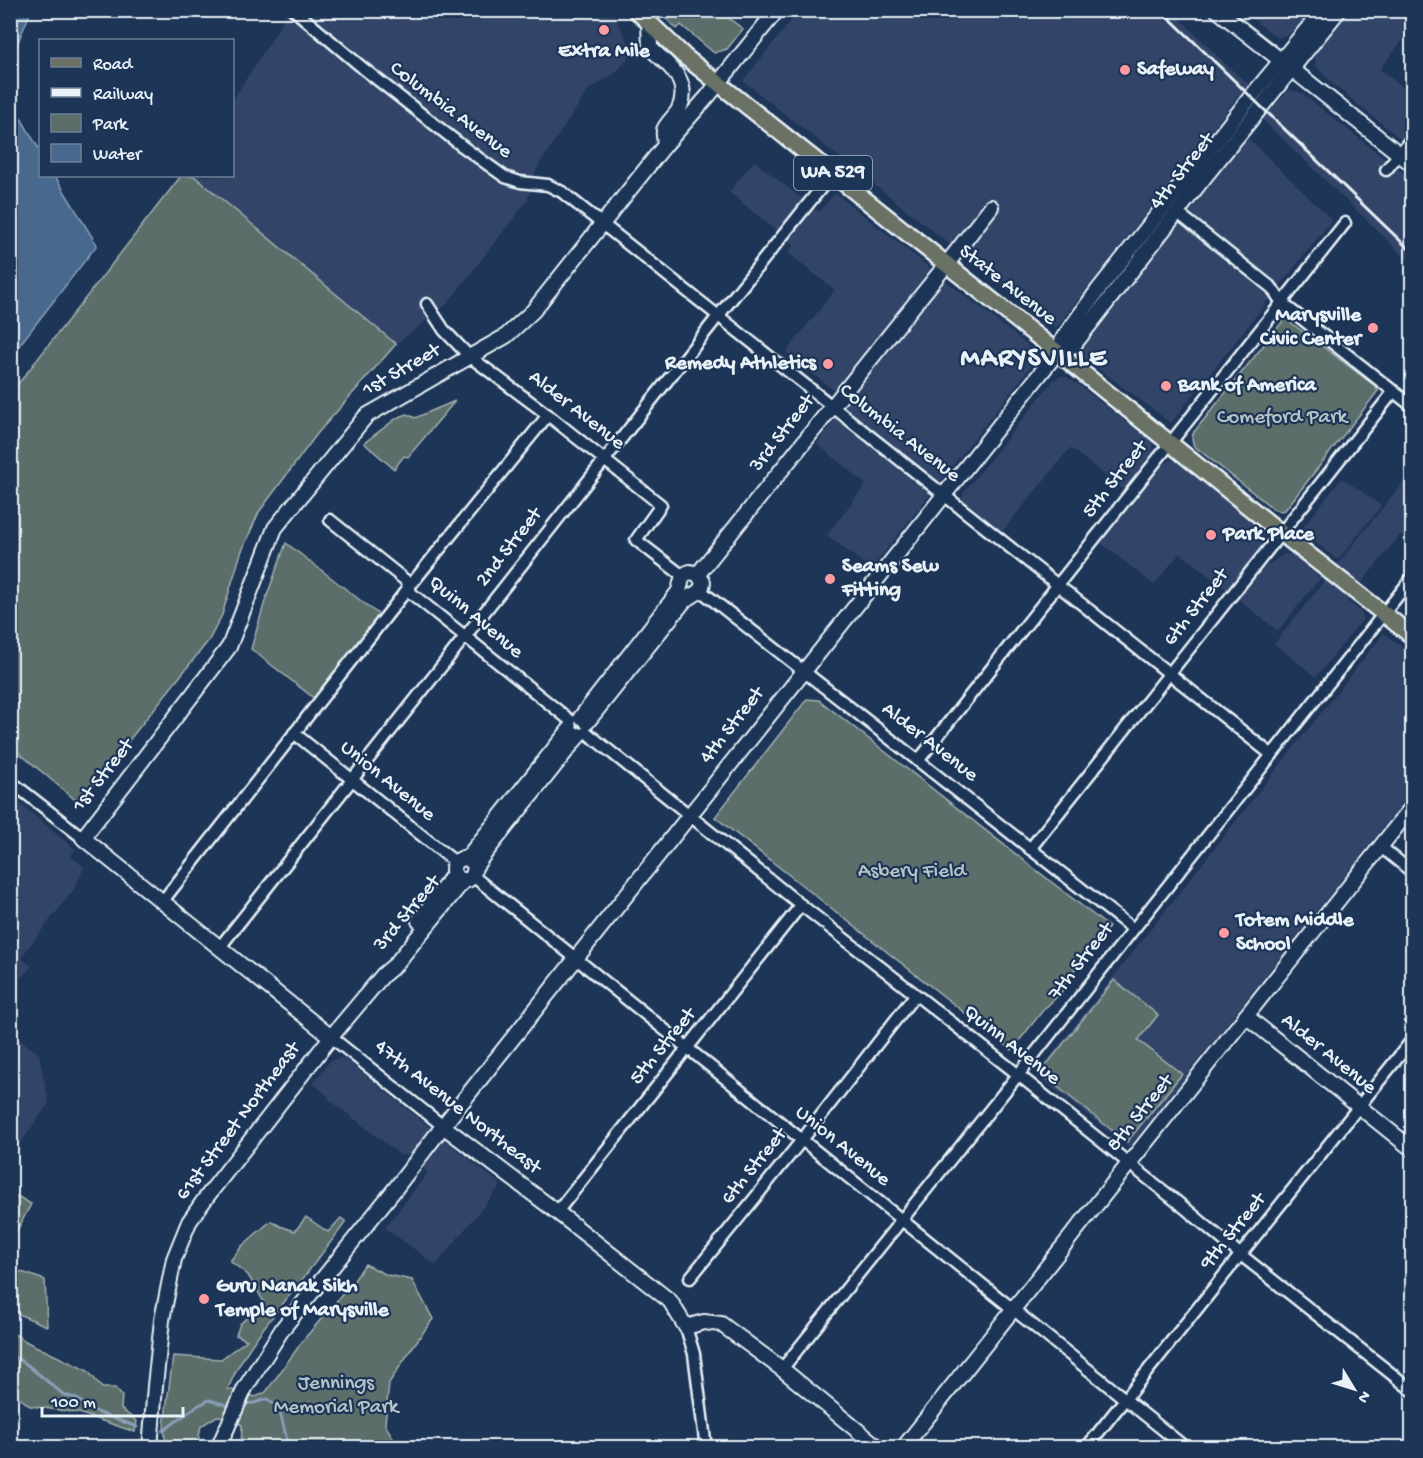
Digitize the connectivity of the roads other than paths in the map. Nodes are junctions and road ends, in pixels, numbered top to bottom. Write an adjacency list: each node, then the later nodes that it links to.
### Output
1 (294, 10): 20 (street, Columbia Avenue)
2 (636, 10): 7 (main road, State Avenue / WA 529)
3 (777, 10): 9 (street, 1st Street)
4 (1217, 10): 8 (street)
5 (1323, 10): 8 (street, 4th Street)
6 (1339, 10): 8 (street, 4th Street)
7 (649, 24): 9 (main road, State Avenue / WA 529); 11 (street)
8 (1287, 66): 12 (street); 13 (street, 4th Street); 18 (street, 4th Street)
9 (718, 83): 11 (street, 1st Street); 16 (main road, State Avenue / WA 529)
10 (1413, 138): 12 (street)
11 (665, 145): 20 (street, 1st Street)
12 (1400, 154): 14 (street); 15 (street)
13 (1201, 161): 18 (street); 25 (street, 4th Street)
14 (1413, 164)
15 (1386, 170)
16 (833, 173): 21 (main road, State Avenue / WA 529); 24 (street, 2nd Street)
17 (991, 207): 21 (street, 3rd Street)
18 (1178, 213): 22 (street); 25 (street, 4th Street)
19 (1345, 223): 22 (street, 5th Street)
20 (602, 224): 24 (street, Columbia Avenue); 26 (street, 1st Street)
21 (946, 265): 25 (main road, State Avenue / WA 529); 28 (street, 3rd Street)
22 (1282, 303): 27 (street); 31 (street, 5th Street)
23 (427, 304): 26 (street)
24 (719, 315): 28 (street, Columbia Avenue); 32 (street, 2nd Street)
25 (1057, 352): 31 (main road, State Avenue); 33 (street, 4th Street)
26 (469, 356): 30 (street, Alder Avenue); 53 (street, 1st Street)
27 (1394, 391): 29 (street); 35 (street, 6th Street)
28 (832, 406): 33 (street, Columbia Avenue); 39 (street, 3rd Street)
29 (1413, 406)
30 (548, 415): 32 (street, Alder Avenue); 38 (street)
31 (1170, 444): 35 (main road, State Avenue); 37 (street, 5th Street)
32 (604, 460): 39 (street, Alder Avenue); 41 (street, 2nd Street)
33 (944, 494): 37 (street, Columbia Avenue); 43 (street, 4th Street)
34 (330, 520): 38 (street, Quinn Avenue)
35 (1281, 533): 40 (main road, State Avenue); 44 (street, 6th Street)
36 (1413, 578): 40 (street, 7th Street)
37 (1058, 585): 44 (street, Columbia Avenue); 48 (street, 5th Street)
38 (409, 587): 41 (street, Quinn Avenue); 46 (street)
39 (689, 587): 43 (street, Alder Avenue); 45 (street, 3rd Street)
40 (1384, 614): 42 (main road, State Avenue); 47 (street, 7th Street)
41 (465, 636): 45 (street, Quinn Avenue); 49 (street, 2nd Street)
42 (1413, 636)
43 (804, 672): 48 (street, Alder Avenue); 52 (street, 4th Street)
44 (1170, 674): 47 (street, Columbia Avenue); 55 (street, 6th Street)
45 (579, 726): 52 (street, Quinn Avenue); 56 (street, 3rd Street)
46 (294, 733): 49 (street, Union Avenue); 58 (street)
47 (1272, 755): 60 (street, 7th Street)
48 (918, 761): 55 (street, Alder Avenue)
49 (352, 780): 56 (street, Union Avenue); 61 (street, 2nd Street)
50 (10, 781): 53 (street, 47th Avenue Northeast)
51 (1413, 807): 54 (street, 8th Street)
52 (689, 816): 59 (street, Quinn Avenue); 62 (street, 4th Street)
53 (83, 838): 58 (street, 47th Avenue Northeast)
54 (1381, 847): 57 (street); 64 (street, 8th Street)
55 (1030, 849): 60 (street, Alder Avenue)
56 (465, 870): 62 (street, Union Avenue); 65 (street, 3rd Street)
57 (1413, 872)
58 (162, 902): 61 (street, 47th Avenue Northeast)
59 (801, 905): 63 (street, Quinn Avenue); 67 (street, 5th Street)
60 (1133, 929): 68 (street, 7th Street)
61 (220, 947): 65 (street, 47th Avenue Northeast)
62 (576, 959): 67 (street, Union Avenue); 70 (street, 4th Street)
63 (915, 995): 68 (street, Quinn Avenue); 71 (street, 6th Street)
64 (1246, 1016): 69 (street, Alder Avenue); 73 (street, 8th Street)
65 (331, 1036): 70 (street, 47th Avenue Northeast); 83 (street, 61st Street Northeast)
66 (1413, 1040): 69 (street, 9th Street)
67 (687, 1048): 71 (street, Union Avenue); 74 (street, 5th Street)
68 (1018, 1075): 73 (street, Quinn Avenue); 75 (street, 7th Street)
69 (1359, 1107): 72 (street, Alder Avenue); 76 (street, 9th Street)
70 (443, 1126): 74 (street, 47th Avenue Northeast); 84 (street, 4th Street)
71 (802, 1140): 75 (street, Union Avenue); 77 (street, 6th Street)
72 (1413, 1149)
73 (1128, 1164): 76 (street, Quinn Avenue); 78 (street, 8th Street)
74 (557, 1212): 79 (street, 47th Avenue Northeast)
75 (901, 1220): 78 (street, Union Avenue); 80 (street, 7th Street)
76 (1241, 1255): 81 (street, Quinn Avenue); 82 (street, 9th Street)
77 (690, 1278)
78 (1013, 1309): 82 (street, Union Avenue); 87 (street, 8th Street)
79 (686, 1327): 80 (street); 85 (street)
80 (782, 1370): 86 (street)
81 (1413, 1390)
82 (1125, 1399): 88 (street, 9th Street); 89 (street, Union Avenue)
83 (150, 1448)
84 (218, 1448)
85 (706, 1448)
86 (879, 1448)
87 (903, 1448)
88 (1086, 1448)
89 (1186, 1448)

